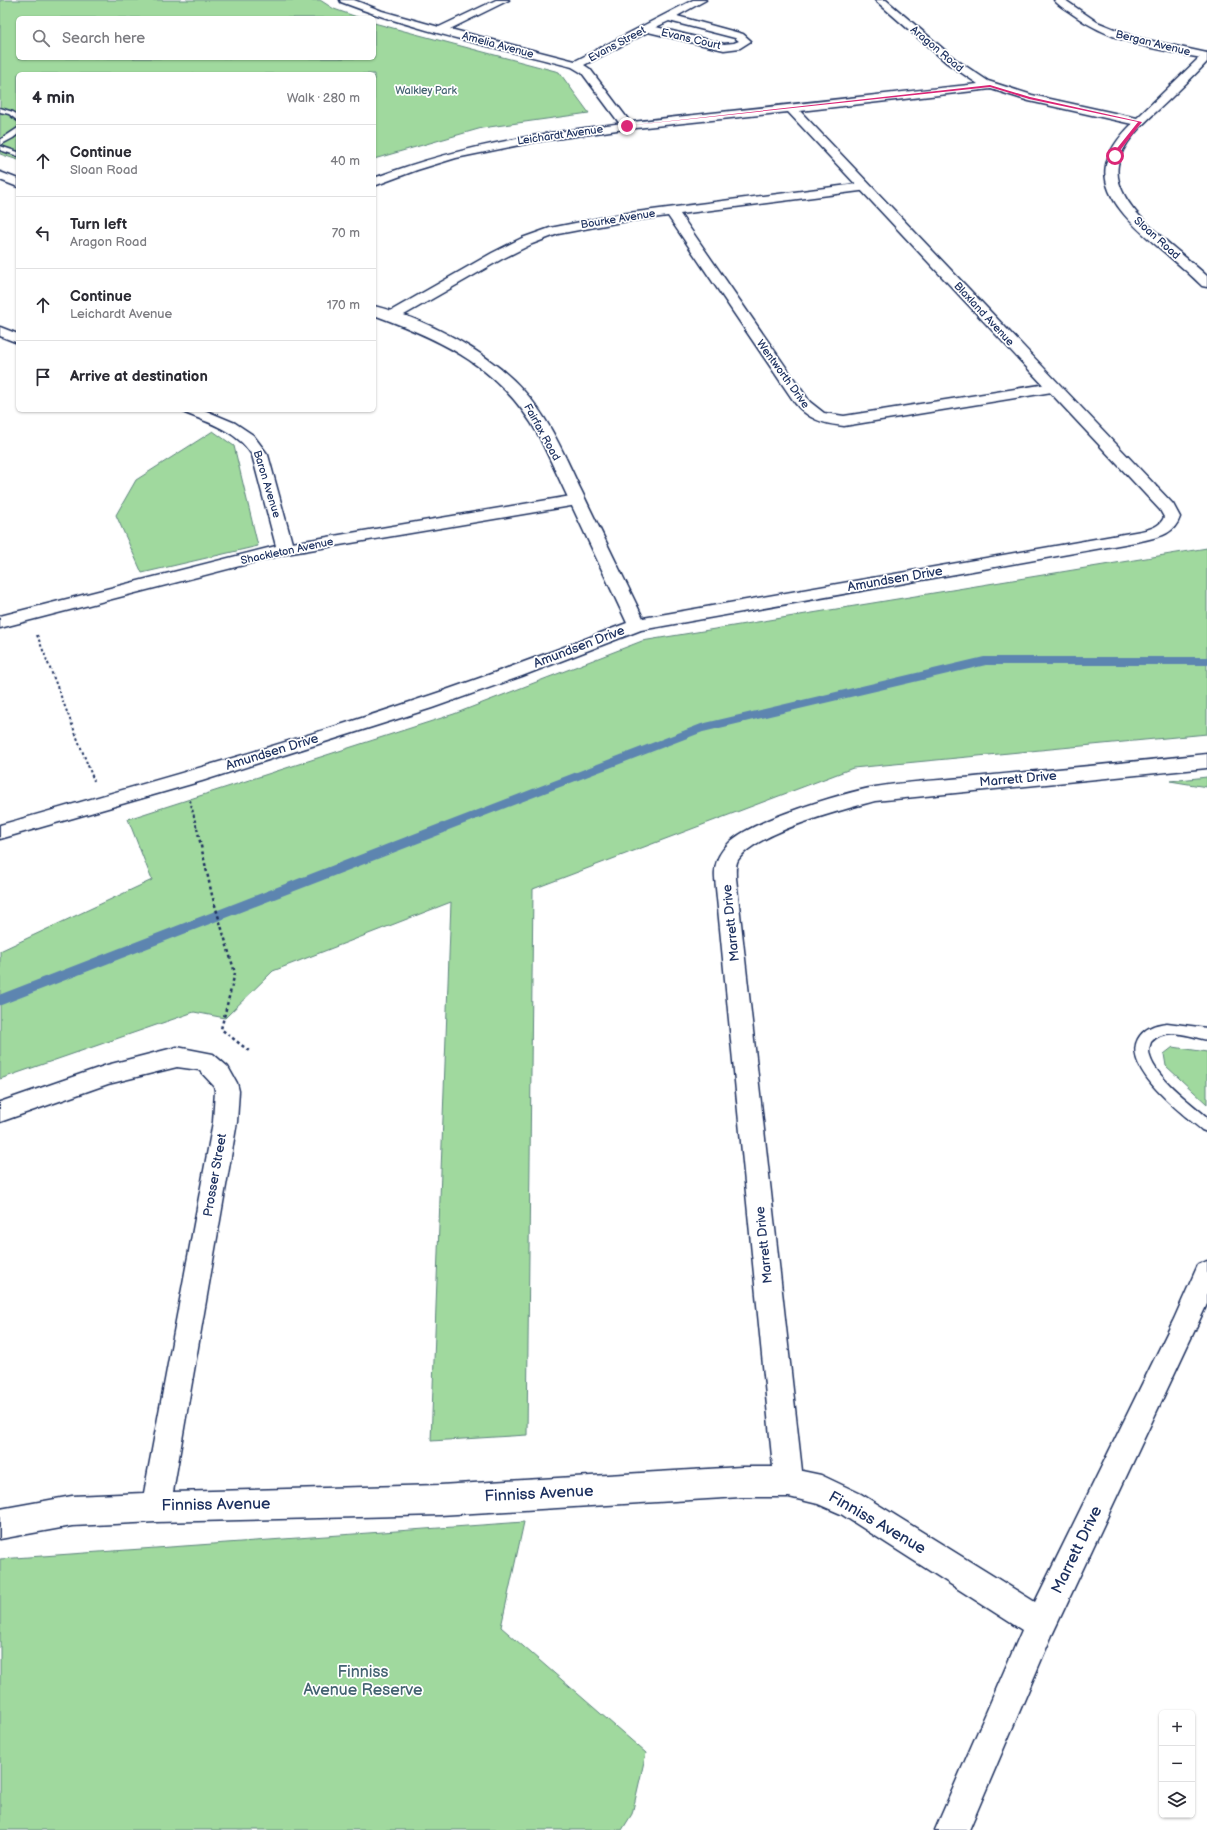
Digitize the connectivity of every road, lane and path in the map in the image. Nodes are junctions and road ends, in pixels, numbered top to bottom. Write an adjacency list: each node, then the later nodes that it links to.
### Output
1 (345, 0): 8 (street, Amelia Avenue)
2 (504, 0): 8 (street)
3 (701, 0): 6 (street, Evans Street)
4 (880, 0): 11 (street, Aragon Road)
5 (1059, 0): 9 (street, Bergan Avenue)
6 (668, 17): 7 (street, Evans Street); 7 (street, Evans Court)
7 (646, 28): 10 (street, Evans Street)
8 (440, 30): 10 (street, Amelia Avenue)
9 (1207, 56): 15 (street, Sloan Road)
10 (576, 65): 16 (street, Amelia Avenue)
11 (990, 86): 12 (street, Leichardt Avenue); 15 (street, Aragon Road)
12 (790, 108): 16 (street, Leichardt Avenue); 24 (street, Blaxland Avenue)
13 (0, 110): 14 (lane)
14 (16, 117)
15 (1140, 122): 26 (street, Sloan Road)
16 (627, 126): 22 (street, Leichardt Avenue)
17 (16, 132): 18 (lane)
18 (0, 143)
19 (0, 148): 20 (lane)
20 (16, 153)
21 (0, 176): 23 (street)
22 (376, 181)
23 (16, 182)
24 (864, 187): 25 (street, Bourke Avenue); 31 (street, Blaxland Avenue)
25 (671, 211): 28 (street, Bourke Avenue); 31 (street, Wentworth Drive)
26 (1207, 283)
27 (376, 311): 28 (street, Fairfax Road)
28 (392, 316): 33 (street, Fairfax Road)
29 (0, 331): 30 (street)
30 (16, 338)
31 (1053, 388): 34 (street, Blaxland Avenue)
32 (195, 412): 35 (street, Baron Avenue)
33 (577, 500): 35 (street, Shackleton Avenue); 38 (street, Fairfax Road)
34 (1171, 522): 38 (street, Amundsen Drive)
35 (285, 549): 36 (street, Shackleton Avenue)
36 (30, 614): 37 (street, Shackleton Avenue); 41 (path)
37 (0, 622)
38 (637, 625): 41 (street, Amundsen Drive)
39 (1207, 761): 48 (street, Marrett Drive)
40 (189, 794): 44 (path)
41 (102, 802): 42 (street, Amundsen Drive)
42 (0, 832)
43 (1207, 1034): 46 (lane)
44 (249, 1051)
45 (0, 1112): 49 (street, Prosser Street)
46 (1207, 1126)
47 (1207, 1273): 51 (street, Marrett Drive)
48 (789, 1482): 49 (street, Finniss Avenue); 51 (street, Finniss Avenue)
49 (156, 1507): 50 (street, Finniss Avenue)
50 (0, 1524)
51 (1041, 1624): 52 (street, Marrett Drive)
52 (952, 1830)

